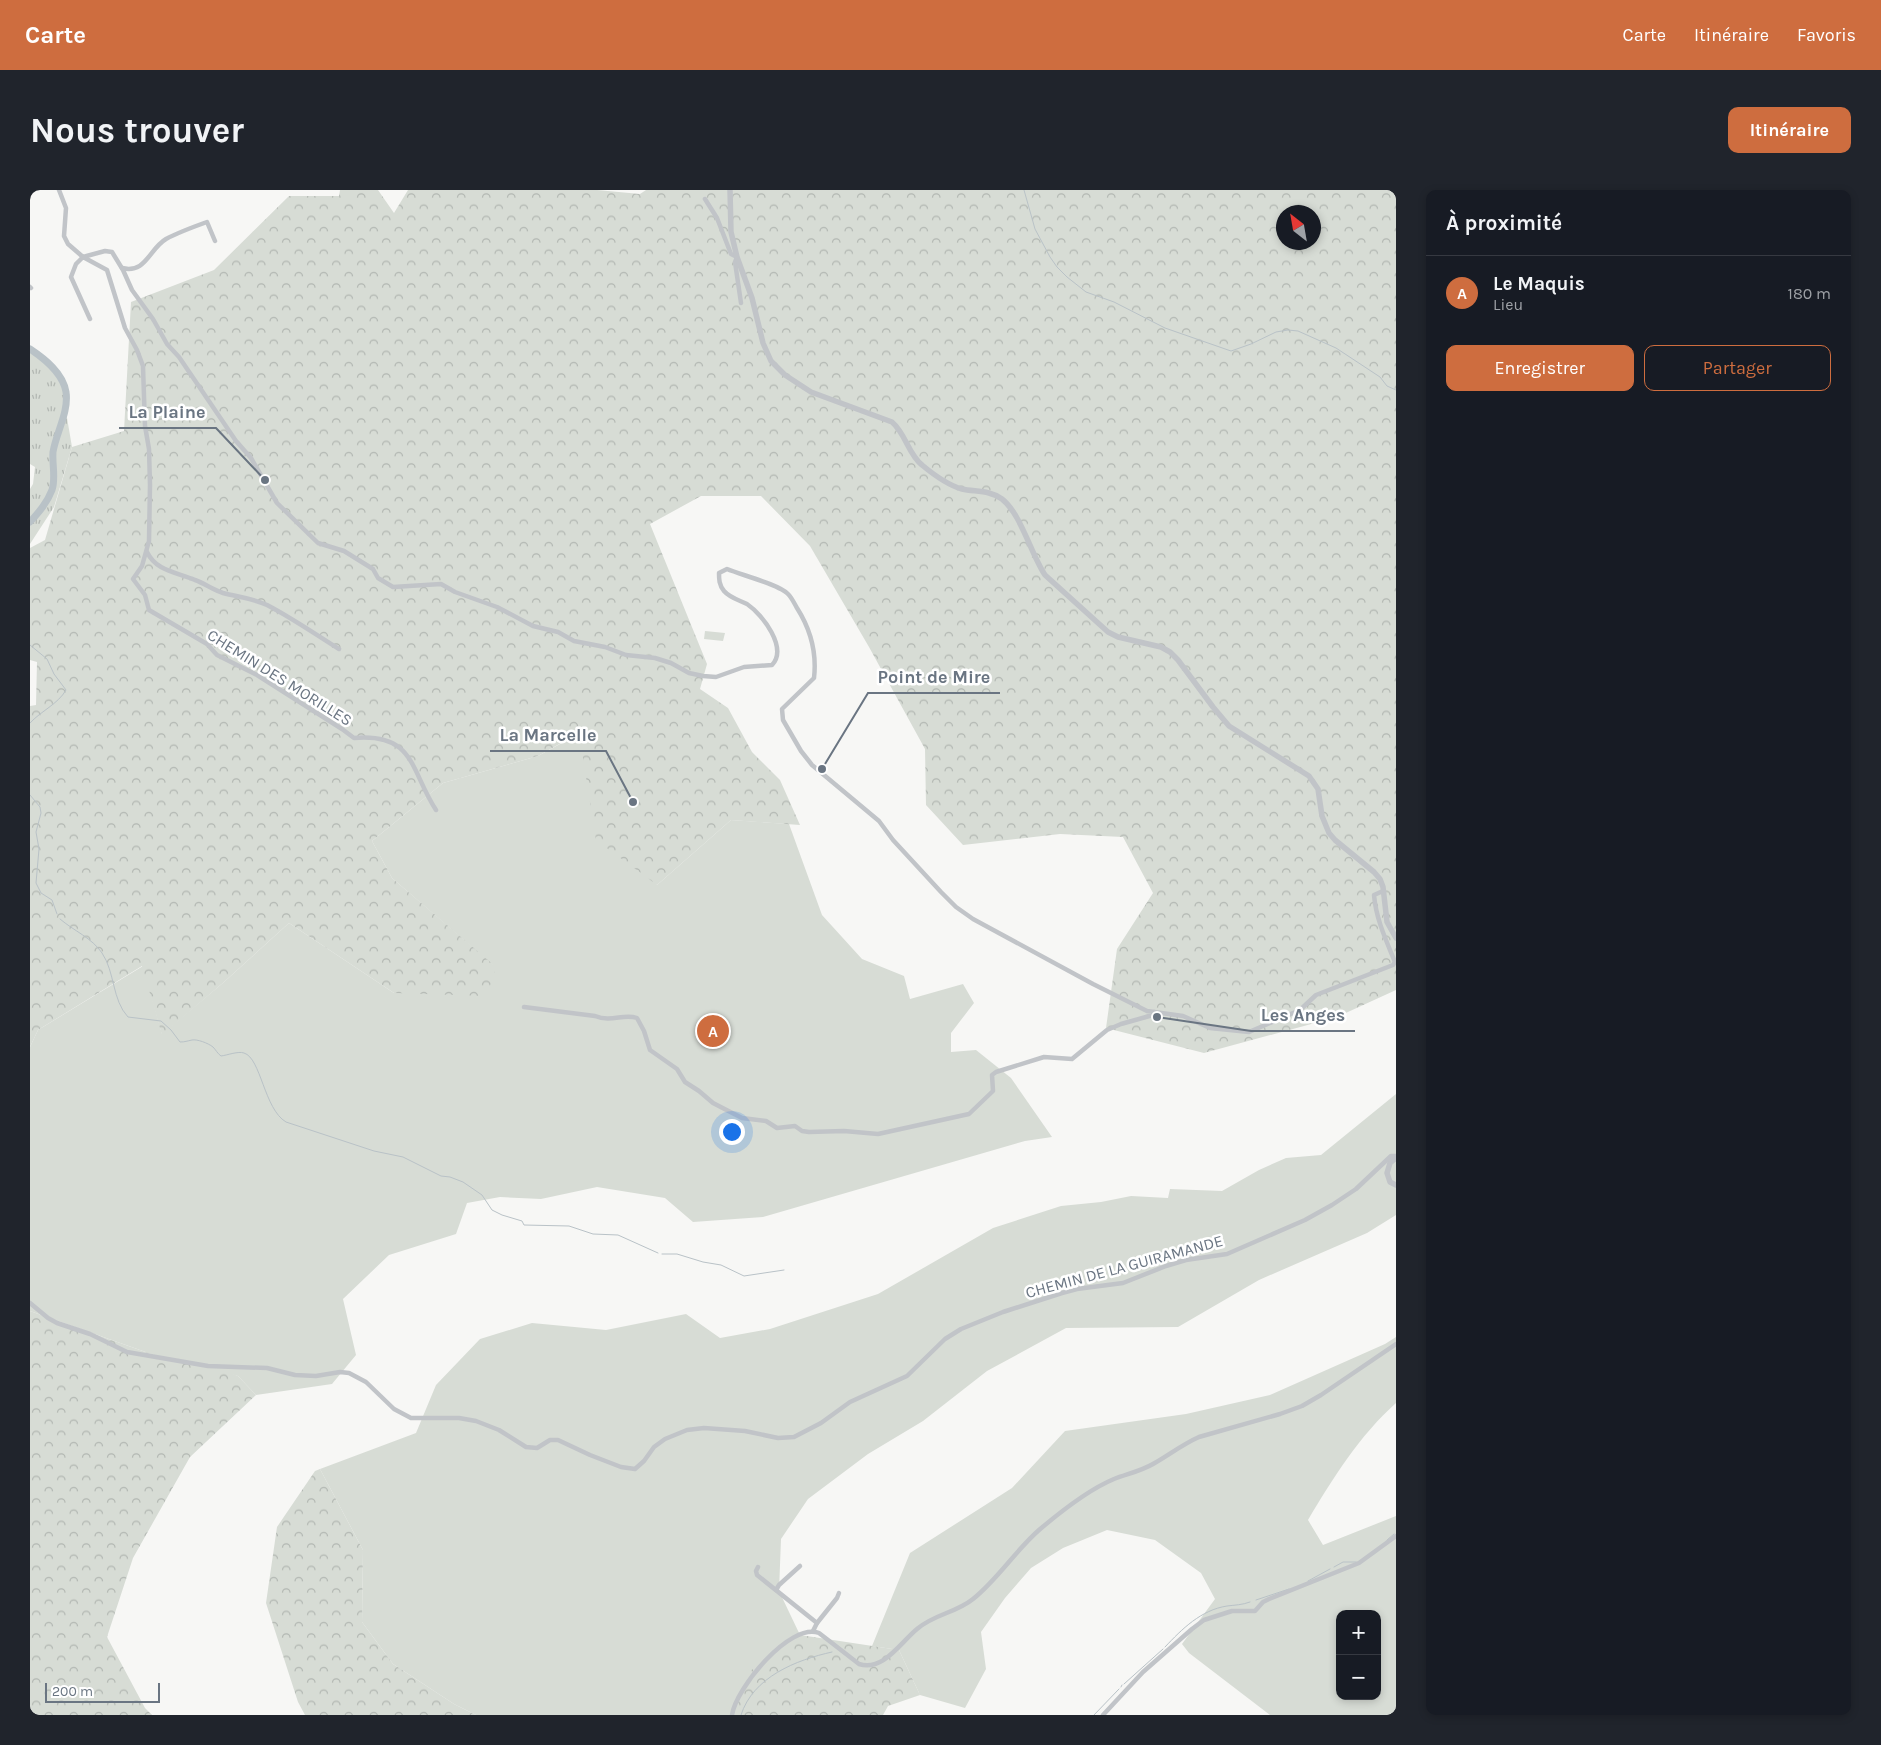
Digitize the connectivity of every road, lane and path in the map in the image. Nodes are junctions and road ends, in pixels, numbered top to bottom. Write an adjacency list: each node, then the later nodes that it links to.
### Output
1 (59, 190): 5 (street)
2 (730, 190): 6 (street)
3 (705, 199): 6 (street)
4 (215, 241): 7 (street)
5 (82, 257): 7 (street); 9 (street); 10 (street)
6 (737, 257): 8 (street); 13 (street)
7 (122, 268): 16 (street)
8 (741, 303)
9 (90, 319)
10 (147, 552): 11 (street); 12 (street, CHEMIN DES MORILLES)
11 (339, 650)
12 (436, 810)
13 (1383, 890): 14 (street); 16 (street)
14 (1396, 938)
15 (524, 1007): 16 (street)
16 (1154, 1012)
17 (1396, 1157): 18 (street, CHEMIN DE LA GUIRAMANDE); 19 (street)
18 (1376, 1169): 19 (street); 21 (street, CHEMIN DE LA GUIRAMANDE)
19 (1386, 1173): 20 (street)
20 (1396, 1184)
21 (30, 1303)
22 (1396, 1344): 29 (street)
23 (1396, 1536): 31 (street)
24 (800, 1566): 26 (street)
25 (758, 1567): 26 (street)
26 (776, 1590): 28 (street)
27 (839, 1593): 28 (street)
28 (817, 1623): 29 (street)
29 (813, 1631): 30 (street)
30 (732, 1715)
31 (1103, 1715)

